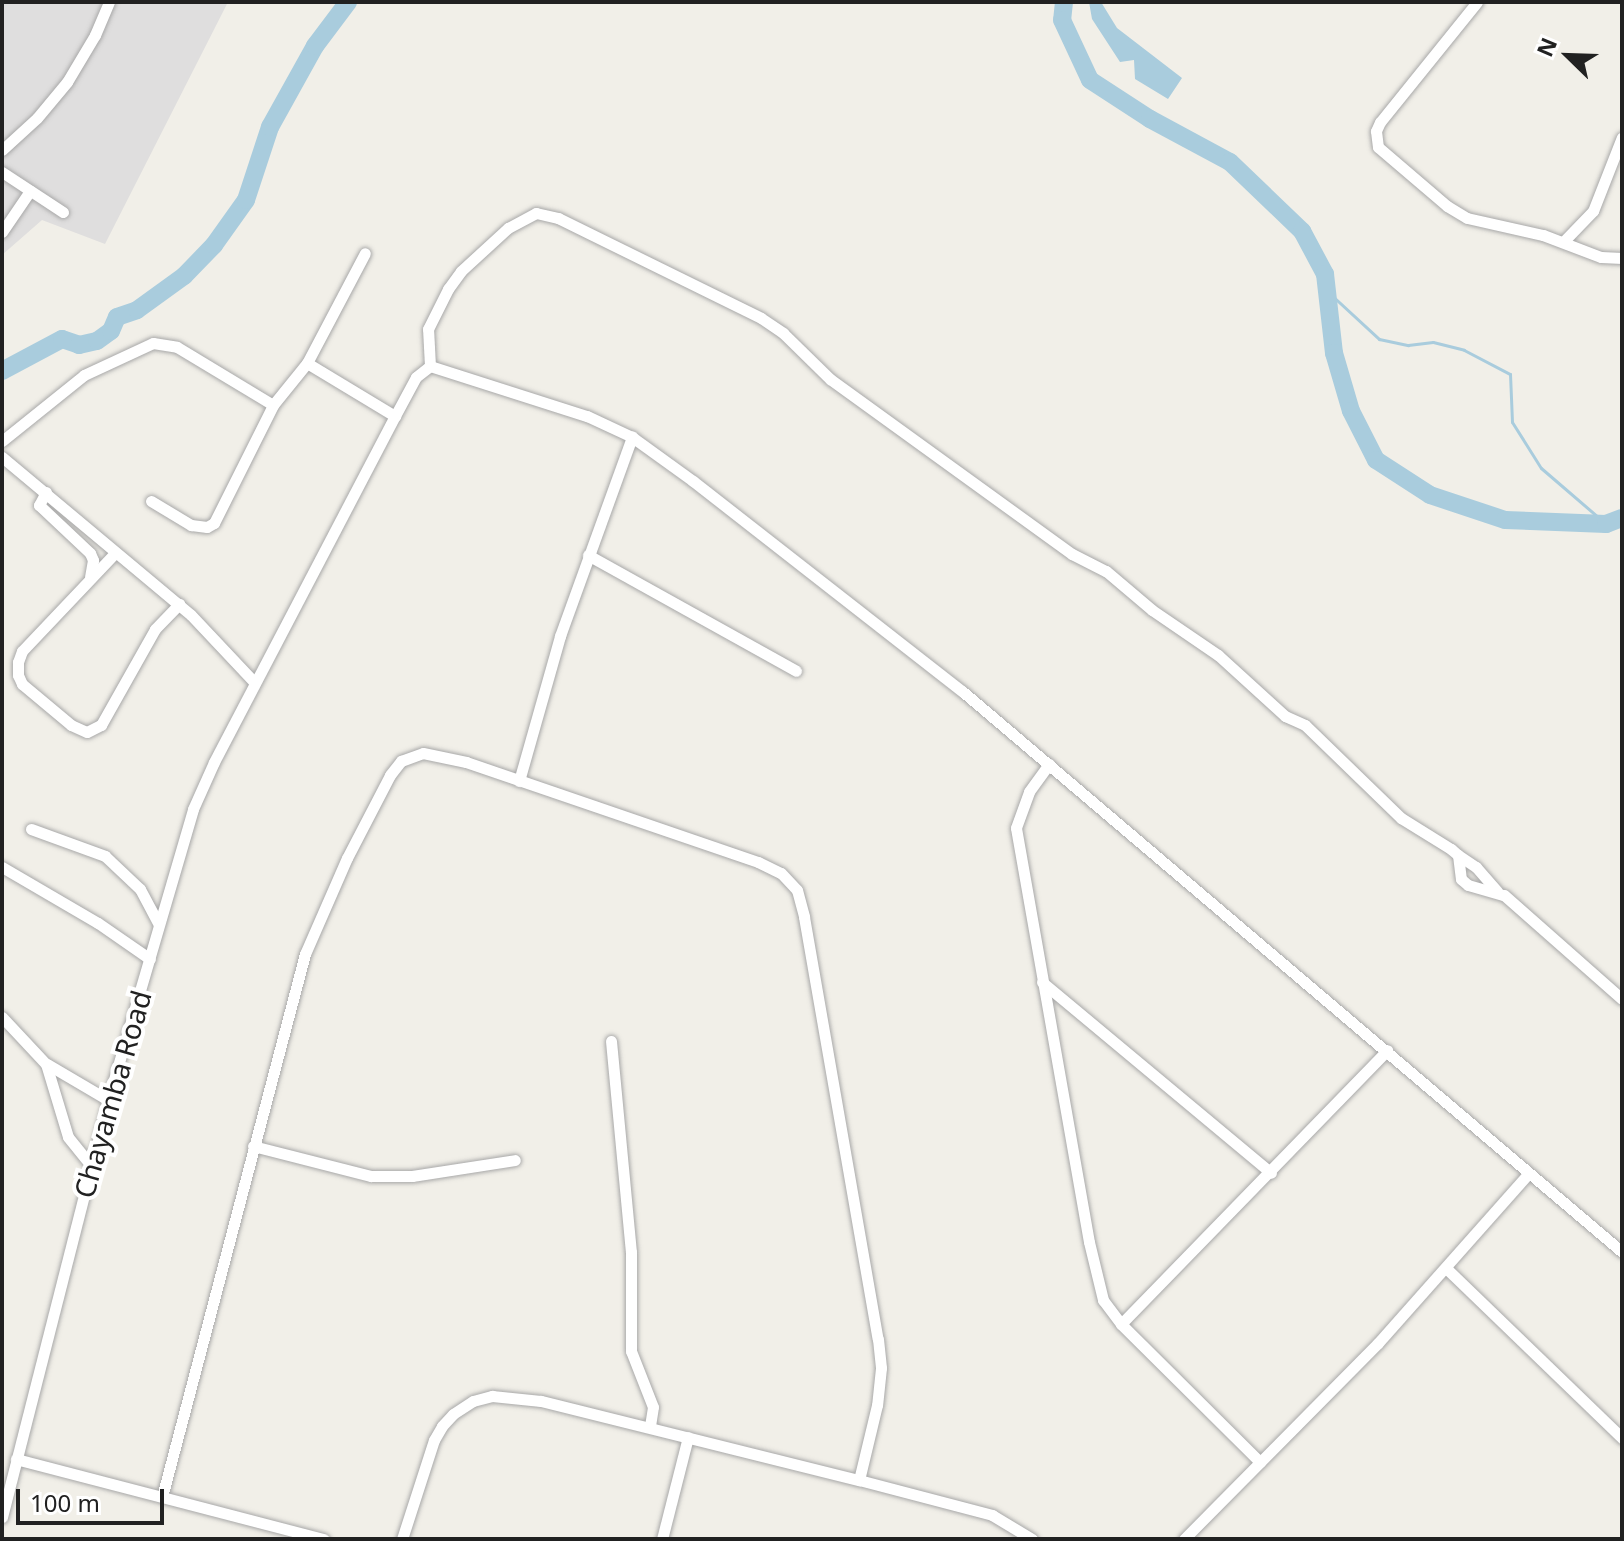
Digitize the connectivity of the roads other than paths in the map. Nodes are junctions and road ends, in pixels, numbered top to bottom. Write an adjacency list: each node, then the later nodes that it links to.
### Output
1 (109, 2): 4 (street)
2 (1477, 2): 9 (street)
3 (1622, 137): 9 (street)
4 (2, 150)
5 (2, 172): 6 (street)
6 (30, 191): 7 (street); 8 (street)
7 (63, 212)
8 (2, 232)
9 (1564, 241): 11 (street)
10 (365, 253): 12 (street)
11 (1622, 258)
12 (307, 363): 14 (street); 15 (street)
13 (430, 366): 15 (street, Chayamba Road); 16 (street); 30 (street)
14 (273, 405): 17 (street); 20 (street)
15 (395, 416): 26 (street, Chayamba Road)
16 (632, 437): 22 (street); 27 (street)
17 (2, 441)
18 (2, 457): 19 (street)
19 (46, 492): 21 (street); 23 (street)
20 (151, 501)
21 (115, 553): 23 (street); 24 (street)
22 (588, 555): 25 (street); 28 (street)
23 (90, 577): 24 (street)
24 (179, 604): 26 (street)
25 (796, 671)
26 (255, 683): 33 (street, Chayamba Road)
27 (1049, 764): 35 (street); 39 (street)
28 (519, 781): 42 (street); 55 (street)
29 (31, 829): 33 (street)
30 (1458, 855): 32 (street); 32 (street)
31 (2, 867): 34 (street)
32 (1497, 891): 36 (street)
33 (159, 924): 34 (street, Chayamba Road)
34 (150, 959): 41 (street, Chayamba Road)
35 (1042, 981): 45 (street); 49 (street)
36 (1622, 999)
37 (2, 1017): 40 (street)
38 (611, 1041): 50 (street)
39 (1387, 1050): 45 (street); 46 (street)
40 (46, 1064): 41 (street); 44 (street)
41 (108, 1100): 44 (street, Chayamba Road)
42 (253, 1146): 43 (street); 56 (street)
43 (515, 1160)
44 (91, 1165): 53 (street, Chayamba Road)
45 (1271, 1173): 49 (street)
46 (1529, 1173): 47 (street); 48 (street)
47 (1622, 1252)
48 (1446, 1268): 52 (street); 54 (street)
49 (1121, 1324): 54 (street)
50 (650, 1427): 51 (street); 60 (street)
51 (688, 1437): 55 (street); 61 (street)
52 (1622, 1438)
53 (16, 1459): 56 (street); 57 (street, Chayamba Road)
54 (1260, 1462): 63 (street)
55 (859, 1480): 58 (street)
56 (162, 1497): 59 (street)
57 (2, 1517)
58 (1017, 1535): 62 (street)
59 (324, 1539)
60 (402, 1539)
61 (662, 1539)
62 (1032, 1539)
63 (1184, 1539)

